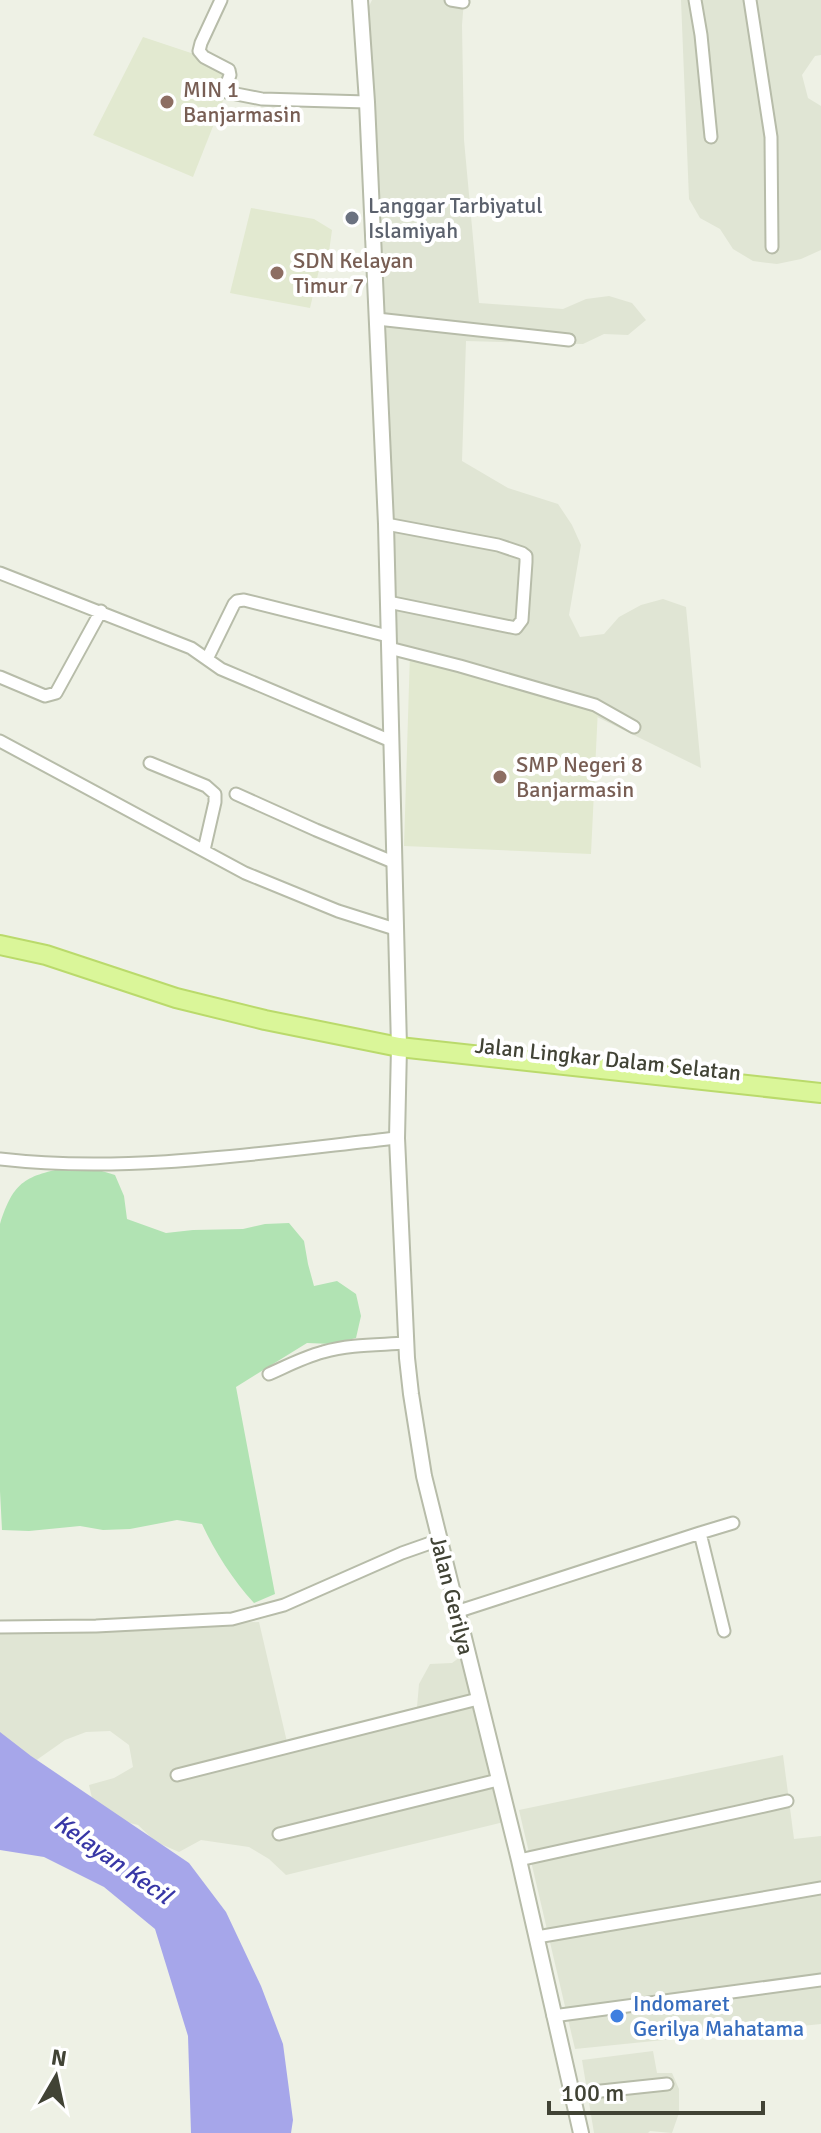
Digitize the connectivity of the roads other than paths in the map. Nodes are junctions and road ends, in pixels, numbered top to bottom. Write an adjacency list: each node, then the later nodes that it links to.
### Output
1 (221, 0): 5 (street)
2 (360, 0): 5 (street, Jalan Gerilya)
3 (695, 0): 6 (street)
4 (750, 0): 7 (street)
5 (367, 102): 8 (street, Jalan Gerilya)
6 (711, 137)
7 (772, 247)
8 (377, 319): 9 (street); 10 (street, Jalan Gerilya)
9 (569, 340)
10 (386, 524): 12 (street, Jalan Gerilya); 12 (street)
11 (0, 573): 13 (street)
12 (388, 602): 14 (street, Jalan Gerilya)
13 (101, 611): 15 (street); 16 (street)
14 (388, 642): 15 (street); 17 (street); 19 (street, Jalan Gerilya)
15 (207, 659): 19 (street)
16 (0, 677)
17 (634, 727)
18 (0, 741): 22 (street)
19 (391, 741): 23 (street, Jalan Gerilya)
20 (150, 763): 22 (street)
21 (236, 794): 23 (street)
22 (204, 850): 24 (street)
23 (393, 862): 24 (street, Jalan Gerilya)
24 (395, 929): 26 (street, Jalan Gerilya)
25 (0, 945): 26 (main road, Jalan Lingkar Dalam Selatan)
26 (399, 1047): 27 (main road, Jalan Lingkar Dalam Selatan); 28 (main road, Jalan Lingkar Dalam Selatan); 29 (street, Jalan Gerilya)
27 (821, 1081)
28 (821, 1093)
29 (397, 1138): 30 (street); 31 (street, Jalan Gerilya)
30 (0, 1159)
31 (406, 1343): 32 (street); 35 (street, Jalan Gerilya)
32 (269, 1374)
33 (733, 1523): 34 (street)
34 (700, 1533): 36 (street); 38 (street)
35 (439, 1540): 36 (street, Jalan Gerilya); 37 (street)
36 (456, 1612): 39 (street, Jalan Gerilya)
37 (0, 1627)
38 (724, 1631)
39 (478, 1699): 40 (street); 41 (street, Jalan Gerilya)
40 (177, 1775)
41 (498, 1780): 43 (street); 44 (street, Jalan Gerilya)
42 (787, 1801): 44 (street)
43 (279, 1834)
44 (519, 1860): 46 (street, Jalan Gerilya)
45 (821, 1888): 46 (street)
46 (537, 1937): 48 (street, Jalan Gerilya)
47 (821, 1980): 48 (street)
48 (553, 2016): 50 (street, Jalan Gerilya)
49 (667, 2084): 50 (street)
50 (573, 2094): 51 (street, Jalan Gerilya)
51 (581, 2133)

